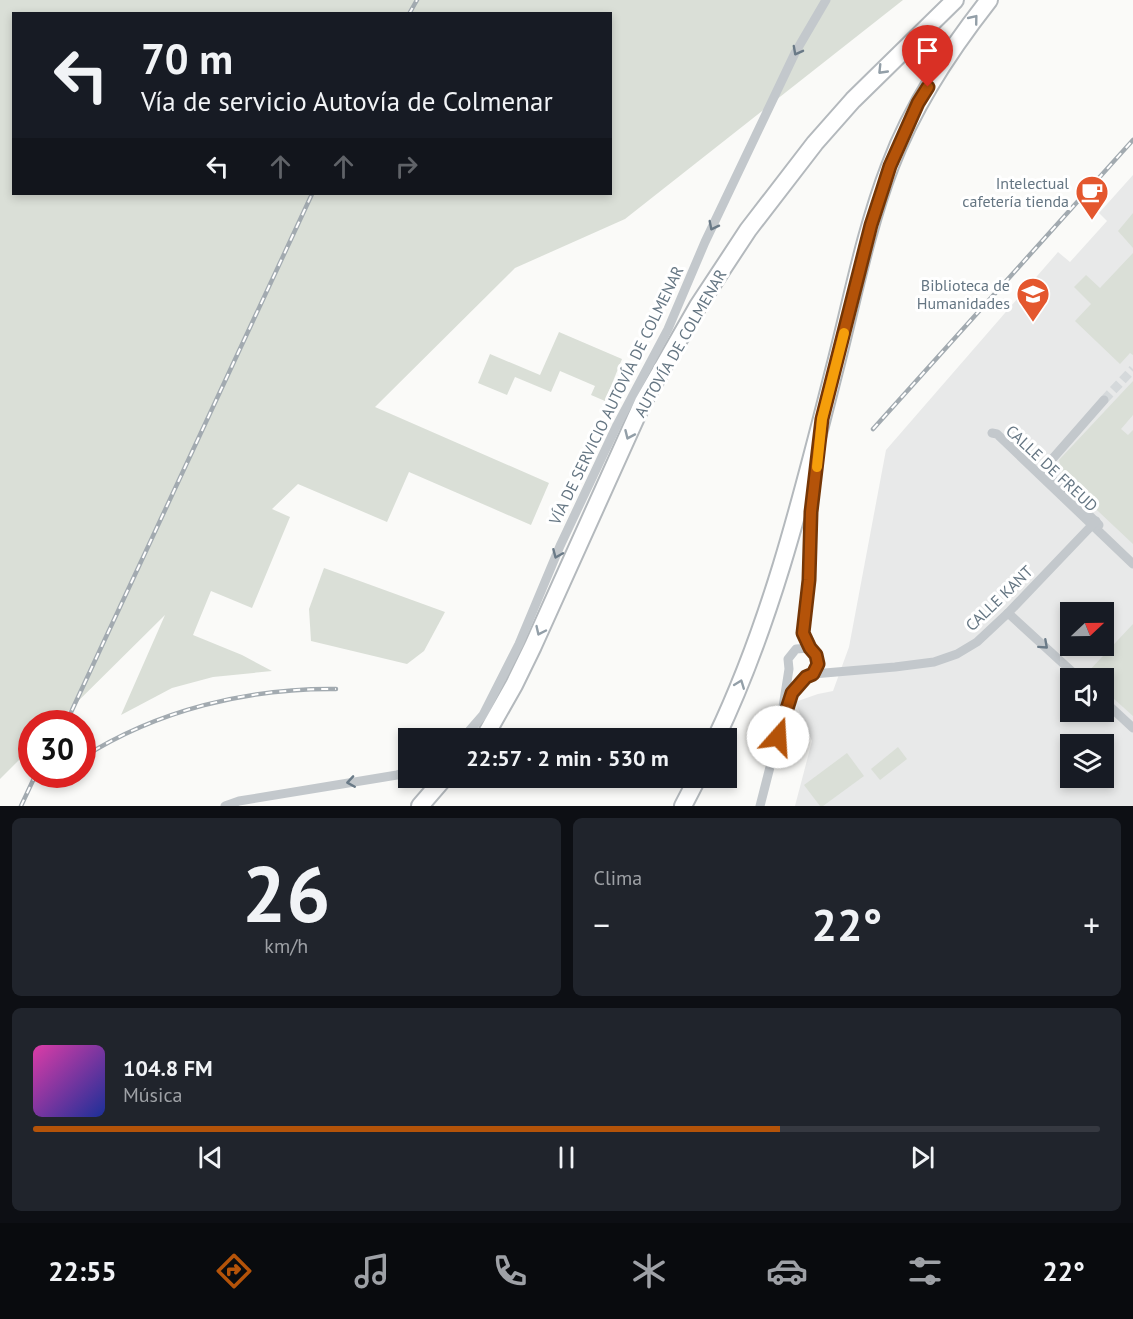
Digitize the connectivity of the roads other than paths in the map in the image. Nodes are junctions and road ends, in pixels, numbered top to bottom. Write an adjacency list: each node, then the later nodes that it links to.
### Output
1 (826, 0): 19 (street, VÍA DE SERVICIO AUTOVÍA DE COLMENAR, one-way to 19)
2 (954, 0): 20 (highway, AUTOVÍA DE COLMENAR, one-way to 20)
3 (989, 0): 5 (highway, one-way to 3)
4 (1104, 400): 7 (street)
5 (822, 419): 12 (street); 21 (highway, one-way to 5)
6 (992, 433): 7 (street, CALLE DE FREUD)
7 (1041, 472): 8 (street, CALLE DE FREUD)
8 (1094, 523): 9 (street); 10 (street); 11 (street, CALLE KANT)
9 (1133, 556)
10 (1133, 564)
11 (1008, 613): 14 (street, one-way to 14); 16 (street, CALLE KANT)
12 (810, 648): 13 (street); 15 (street)
13 (818, 659): 16 (street); 17 (street)
14 (1068, 668)
15 (789, 669): 17 (street); 23 (street)
16 (838, 671): 17 (street, CALLE KANT)
17 (810, 675): 23 (street)
18 (1114, 710): 22 (street)
19 (472, 728)
20 (488, 728)
21 (722, 728)
22 (1133, 728)
23 (779, 732): 32 (street)
24 (398, 775): 28 (street, one-way to 28)
25 (436, 788): 29 (highway)
26 (449, 788): 30 (highway)
27 (692, 788): 31 (highway)
28 (225, 806)
29 (420, 806)
30 (433, 806)
31 (683, 806)
32 (760, 806)

